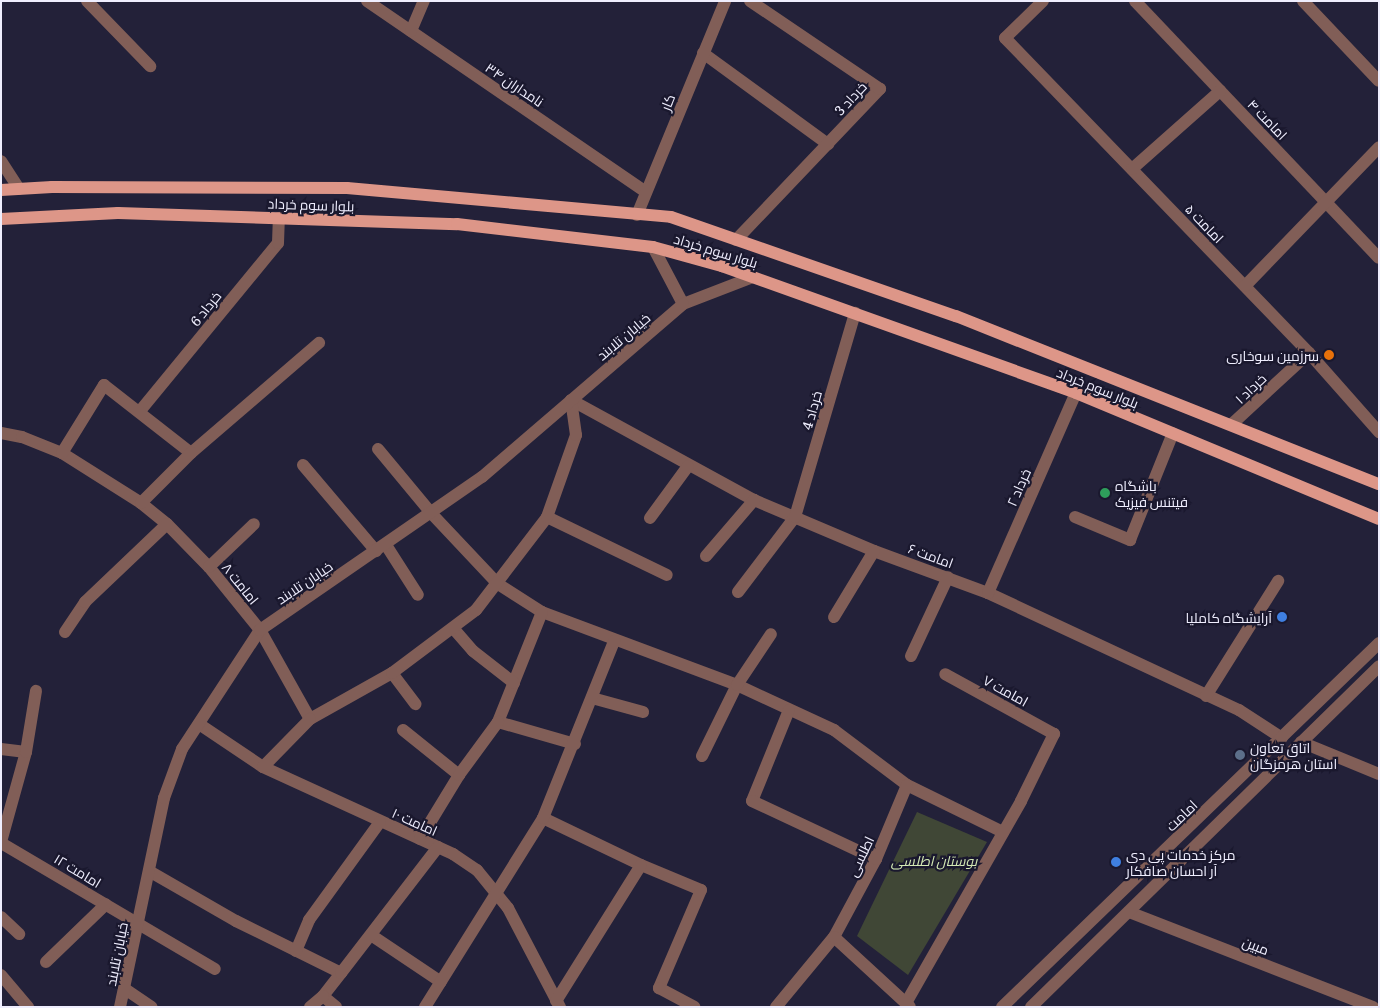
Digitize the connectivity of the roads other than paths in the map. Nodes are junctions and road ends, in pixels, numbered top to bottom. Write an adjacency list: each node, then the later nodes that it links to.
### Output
1 (87, 1): 11 (street)
2 (367, 1): 9 (street, نامداران ۳۴)
3 (424, 1): 9 (street)
4 (725, 1): 10 (street, کار)
5 (750, 1): 14 (street, خرداد 3)
6 (1043, 1): 17 (street, امامت ۵)
7 (1135, 1): 13 (street, امامت ۴)
8 (1303, 1): 12 (street)
9 (411, 31): 20 (street, نامداران ۳۴)
10 (704, 53): 14 (street); 20 (street, کار)
11 (150, 66)
12 (1379, 81)
13 (1220, 91): 17 (street); 21 (street, امامت ۴)
14 (828, 144): 25 (street, خرداد 3)
15 (1379, 147): 21 (street)
16 (1, 161): 18 (street)
17 (1132, 169): 29 (street, امامت ۵)
18 (19, 189): 19 (main road, بلوار سوم خرداد); 22 (main road, بلوار سوم خرداد)
19 (1, 190)
20 (646, 192): 22 (street, کار)
21 (1326, 202): 27 (street, امامت ۴); 29 (street)
22 (637, 215): 25 (main road, بلوار سوم خرداد)
23 (279, 218): 24 (main road, بلوار سوم خرداد); 26 (main road, بلوار سوم خرداد); 36 (street, خرداد 6)
24 (1, 219)
25 (736, 240): 37 (main road, بلوار سوم خرداد)
26 (653, 247): 28 (main road, بلوار سوم خرداد); 30 (street)
27 (1379, 258)
28 (753, 277): 30 (street, خیابان تلابند); 31 (main road, بلوار سوم خرداد)
29 (1245, 286): 33 (street, امامت ۵)
30 (683, 304): 35 (street, خیابان تلابند)
31 (855, 313): 34 (main road, بلوار سوم خرداد); 51 (street, خرداد 4)
32 (319, 343): 42 (street)
33 (1309, 353): 37 (street, خرداد ۱); 38 (street, امامت ۵)
34 (1076, 393): 40 (main road, بلوار سوم خرداد); 66 (street, خرداد ۲)
35 (571, 400): 45 (street, امامت ۶); 49 (street, خیابان تلابند); 50 (street)
36 (140, 411): 42 (street); 43 (street)
37 (1232, 424): 46 (main road, بلوار سوم خرداد)
38 (1379, 432)
39 (1, 433): 43 (street, امامت ۸)
40 (1173, 434): 52 (street); 54 (main road, بلوار سوم خرداد)
41 (378, 449): 49 (street)
42 (191, 453): 48 (street)
43 (62, 454): 48 (street, امامت ۸)
44 (303, 465): 57 (street)
45 (688, 466): 47 (street, امامت ۶); 53 (street)
46 (1379, 484)
47 (754, 500): 51 (street, امامت ۶); 59 (street)
48 (141, 502): 55 (street, امامت ۸)
49 (432, 514): 57 (street, خیابان تلابند); 64 (street)
50 (547, 517): 61 (street); 64 (street)
51 (795, 517): 58 (street, امامت ۶); 65 (street)
52 (1075, 517)
53 (650, 518)
54 (1379, 519)
55 (167, 524): 60 (street, امامت ۸); 72 (street)
56 (254, 524): 60 (street)
57 (381, 548): 67 (street); 71 (street, خیابان تلابند)
58 (874, 551): 62 (street, امامت ۶); 69 (street)
59 (706, 556)
60 (208, 567): 71 (street, امامت ۸)
61 (667, 576)
62 (948, 577): 66 (street, امامت ۶); 76 (street)
63 (1278, 582): 83 (street)
64 (498, 584): 68 (street); 70 (street)
65 (738, 592)
66 (988, 593): 83 (street, امامت ۶)
67 (418, 595)
68 (542, 612): 74 (street); 80 (street)
69 (834, 617)
70 (453, 628): 78 (street); 80 (street)
71 (260, 630): 88 (street, امامت ۸); 90 (street, خیابان تلابند)
72 (65, 632)
73 (771, 634): 81 (street)
74 (614, 641): 81 (street); 84 (street)
75 (1379, 643): 92 (street, امامت)
76 (911, 656)
77 (1379, 666): 93 (street)
78 (392, 673): 85 (street); 88 (street)
79 (945, 674): 104 (street, امامت ۷)
80 (514, 683): 89 (street)
81 (738, 685): 86 (street); 97 (street)
82 (36, 691): 96 (street)
83 (1206, 696): 92 (street, امامت ۶)
84 (592, 698): 87 (street); 94 (street)
85 (415, 704)
86 (789, 710): 101 (street); 108 (street)
87 (643, 712)
88 (310, 719): 98 (street)
89 (498, 722): 94 (street); 100 (street)
90 (199, 724): 98 (street, امامت ۱۰); 110 (street, خیابان تلابند)
91 (402, 730): 100 (street)
92 (1282, 738): 137 (street, امامت)
93 (1301, 742): 99 (street); 113 (street)
94 (575, 744): 102 (street)
95 (1, 749): 96 (street)
96 (26, 752): 106 (street)
97 (702, 756)
98 (263, 767): 103 (street, امامت ۱۰)
99 (1379, 774)
100 (459, 775): 105 (street)
101 (907, 785): 104 (street); 108 (street, اطلسی)
102 (543, 818): 109 (street); 111 (street)
103 (380, 822): 105 (street, امامت ۱۰); 119 (street)
104 (1003, 832): 129 (street)
105 (420, 840): 107 (street, امامت ۱۰)
106 (1, 843): 112 (street, امامت ۱۲)
107 (438, 847): 111 (street, امامت ۱۰); 117 (street)
108 (876, 860): 118 (street, اطلسی)
109 (641, 866): 127 (street); 128 (street)
110 (148, 871): 115 (street, خیابان تلابند); 119 (street)
111 (498, 893): 124 (street); 127 (street, امامت ۱۰)
112 (106, 904): 115 (street, امامت ۱۲); 120 (street)
113 (1129, 912): 138 (street); 139 (street, مبین)
114 (1, 917): 116 (street)
115 (137, 925): 121 (street, امامت ۱۲); 125 (street, خیابان تلابند)
116 (19, 934)
117 (371, 935): 122 (street); 124 (street)
118 (834, 937): 129 (street); 136 (street, اطلسی)
119 (296, 951): 122 (street)
120 (46, 962)
121 (216, 968)
122 (341, 973): 126 (street)
123 (1, 975): 130 (street)
124 (441, 982): 135 (street)
125 (125, 989): 131 (street, خیابان تلابند); 132 (street)
126 (323, 996): 133 (street); 134 (street)
127 (558, 1004)
128 (688, 1005)
129 (908, 1005)
130 (28, 1007)
131 (120, 1007)
132 (152, 1007)
133 (310, 1007)
134 (336, 1007)
135 (424, 1007)
136 (776, 1007)
137 (1002, 1007)
138 (1031, 1007)
139 (1373, 1007)

